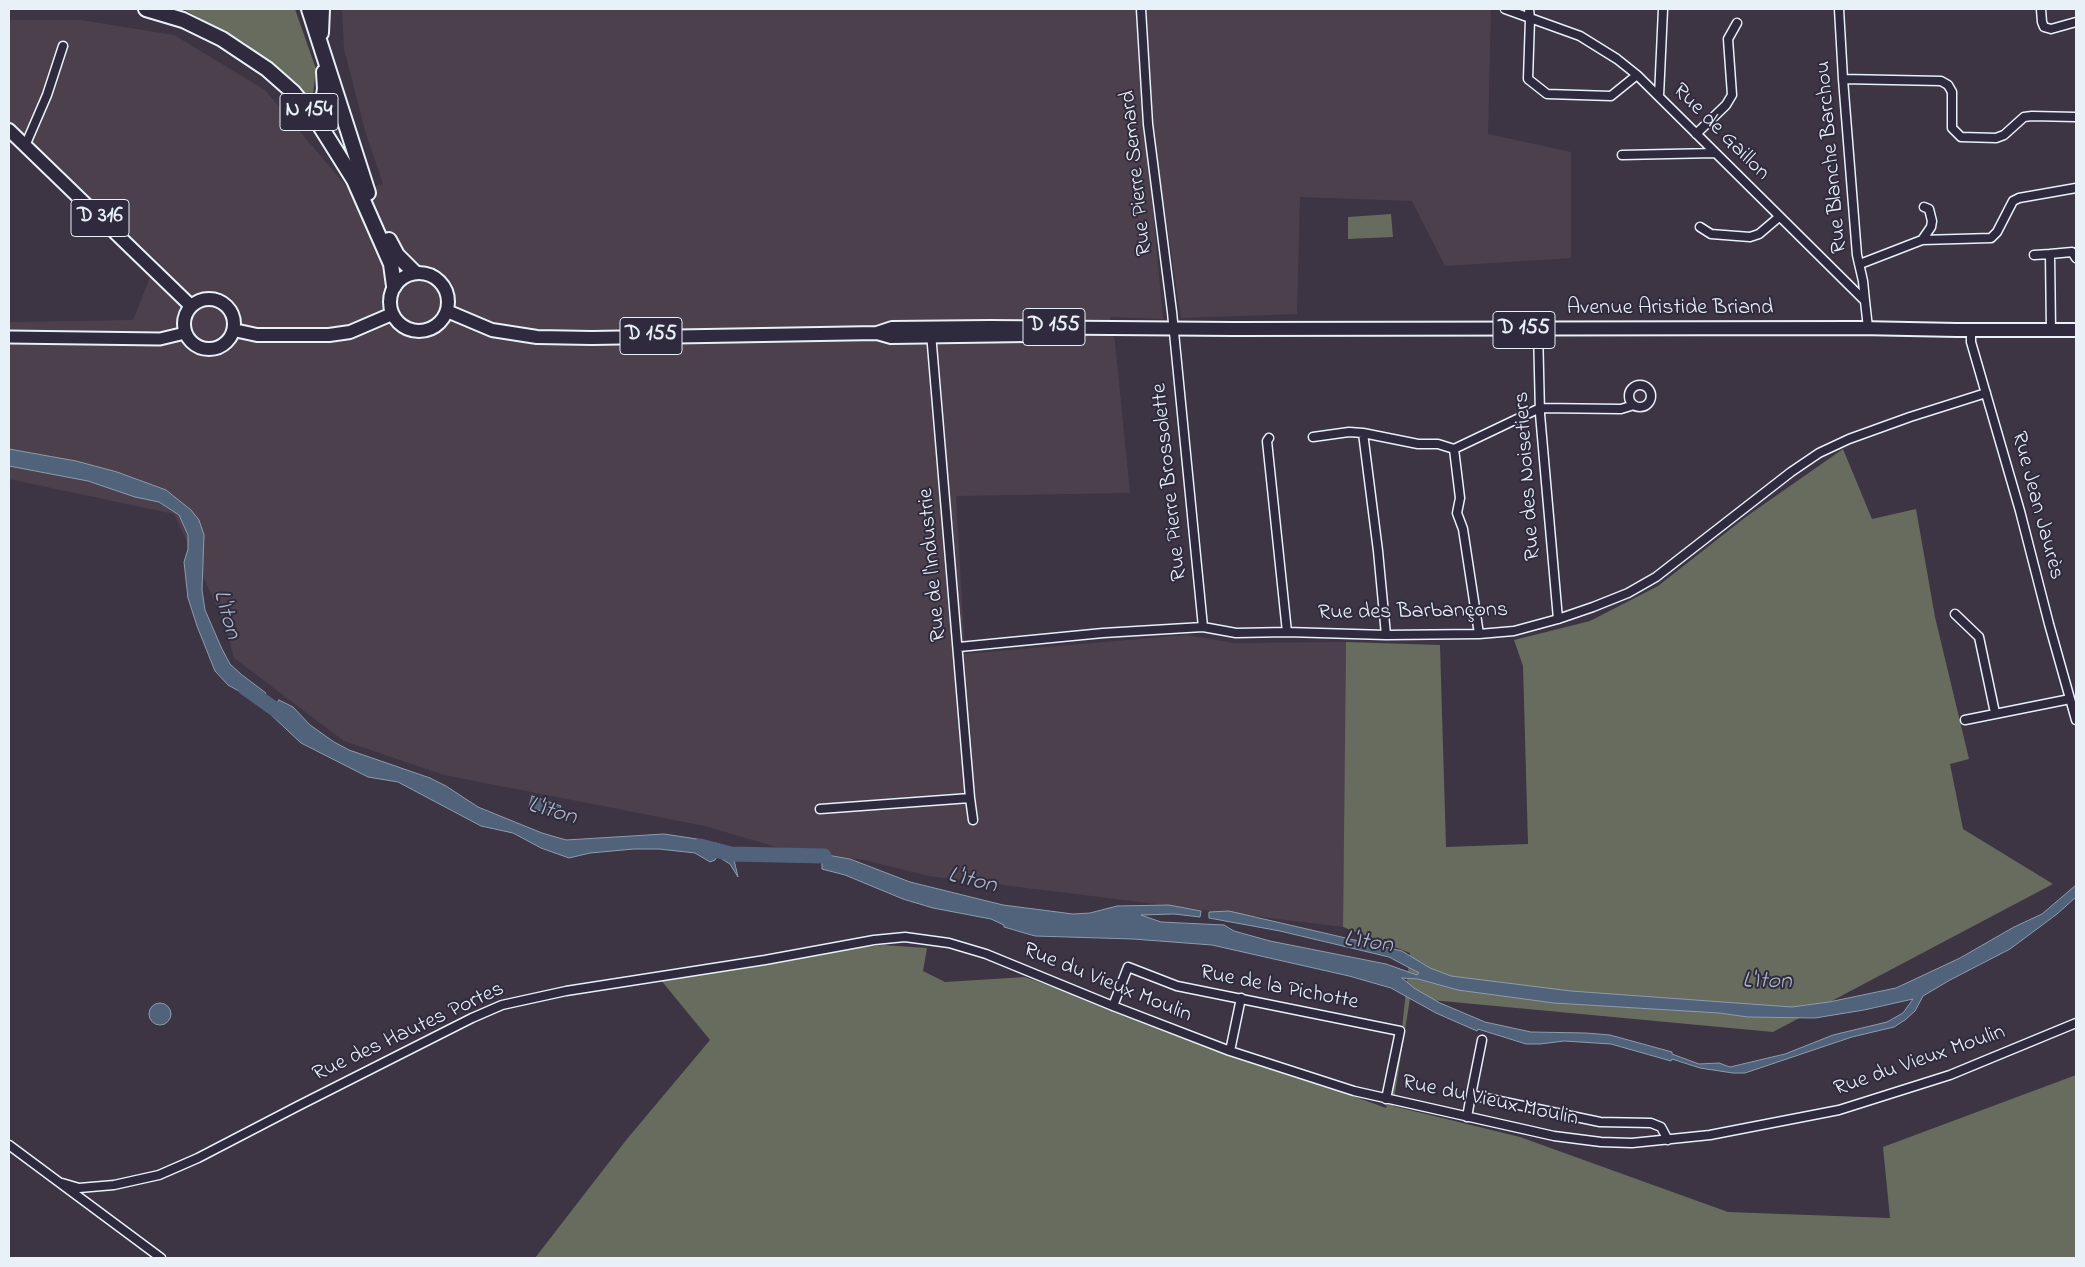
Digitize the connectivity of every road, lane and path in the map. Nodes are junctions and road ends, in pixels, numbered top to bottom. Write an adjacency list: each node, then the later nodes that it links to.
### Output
1 (146, 9): 20 (highway, N 154)
2 (304, 9): 20 (highway)
3 (309, 9): 15 (highway)
4 (322, 9): 15 (highway)
5 (1141, 9): 44 (street, Rue Pierre Semard)
6 (1504, 9): 11 (street, Rue de Gaillon)
7 (1529, 9): 11 (street)
8 (1662, 9): 18 (street)
9 (1839, 9): 17 (street, Rue Blanche Barchou)
10 (2041, 9): 12 (street)
11 (1530, 19): 16 (street, Rue de Gaillon); 16 (street)
12 (2076, 22)
13 (1737, 23): 22 (street)
14 (63, 46): 23 (street)
15 (322, 48): 35 (highway)
16 (1637, 75): 18 (street, Rue de Gaillon)
17 (1843, 79): 19 (street); 34 (street, Rue Blanche Barchou)
18 (1658, 96): 22 (street, Rue de Gaillon)
19 (2076, 117)
20 (319, 124): 36 (highway, N 154)
21 (9, 130): 23 (main road, D 316)
22 (1696, 134): 24 (street, Rue de Gaillon)
23 (25, 146): 38 (main road, D 316)
24 (1715, 152): 25 (street); 28 (street, Rue de Gaillon)
25 (1622, 154)
26 (2076, 188): 30 (street)
27 (1924, 207): 30 (street)
28 (1779, 217): 29 (street); 37 (street, Rue de Gaillon)
29 (1700, 227)
30 (1922, 240): 34 (street)
31 (2050, 254): 32 (street); 33 (street); 46 (street)
32 (2034, 255)
33 (2076, 258)
34 (1860, 264): 37 (street, Rue Blanche Barchou)
35 (414, 272): 36 (main road); 39 (main road)
36 (394, 286): 40 (main road)
37 (1865, 301): 41 (street)
38 (192, 306): 43 (main road); 49 (main road)
39 (446, 311): 40 (main road); 48 (main road, Avenue Aristide Briand / D 155)
40 (392, 314): 43 (main road)
41 (1868, 328): 42 (main road, Avenue Aristide Briand / D 155); 45 (main road, Avenue Aristide Briand / D 155)
42 (1538, 329): 44 (main road, Avenue Aristide Briand / D 155); 53 (street, Rue des Noisetiers)
43 (234, 330): 49 (main road)
44 (1173, 330): 48 (main road, Avenue Aristide Briand / D 155); 60 (street, Rue Pierre Brossolette)
45 (1970, 330): 46 (main road, Avenue Aristide Briand / D 155); 51 (street, Rue Jean Jaurès)
46 (2050, 330): 47 (main road, Avenue Aristide Briand / D 155)
47 (2076, 330)
48 (931, 332): 64 (street, Rue de l'Industrie)
49 (185, 333): 50 (main road)
50 (9, 337)
51 (1986, 393): 59 (street, Rue des Barbançons); 65 (street, Rue Jean Jaurès)
52 (1634, 405): 53 (street)
53 (1540, 408): 57 (street); 59 (street, Rue des Noisetiers)
54 (1363, 433): 55 (street); 57 (street); 62 (street)
55 (1313, 437)
56 (1269, 438): 61 (street)
57 (1454, 449): 63 (street)
58 (1956, 614): 66 (street)
59 (1558, 619): 63 (street, Rue des Barbançons)
60 (1203, 627): 61 (street, Rue des Barbançons); 64 (street, Rue des Barbançons)
61 (1287, 632): 62 (street, Rue des Barbançons)
62 (1386, 634): 63 (street, Rue des Barbançons)
63 (1479, 634)
64 (958, 647): 69 (street, Rue de l'Industrie)
65 (2070, 698): 66 (street); 68 (street, Rue Jean Jaurès)
66 (1995, 713): 67 (street)
67 (1965, 720)
68 (2076, 720)
69 (970, 798): 70 (street); 71 (street, Rue de l'Industrie)
70 (820, 809)
71 (973, 820)
72 (905, 937): 74 (street, Rue du Vieux Moulin); 83 (street, Rue des Hautes Portes)
73 (1241, 998): 74 (street, Rue de la Pichotte); 77 (street); 79 (street, Rue de la Pichotte)
74 (1113, 1006): 77 (street, Rue du Vieux Moulin)
75 (2076, 1023): 81 (street, Rue du Vieux Moulin)
76 (1482, 1040): 78 (street)
77 (1230, 1051): 79 (street, Rue du Vieux Moulin)
78 (1471, 1095): 80 (street); 81 (street)
79 (1386, 1099): 80 (street, Rue du Vieux Moulin)
80 (1467, 1117): 81 (street, Rue du Vieux Moulin)
81 (1668, 1140)
82 (9, 1145): 83 (street)
83 (62, 1184): 84 (street)
84 (161, 1258)

